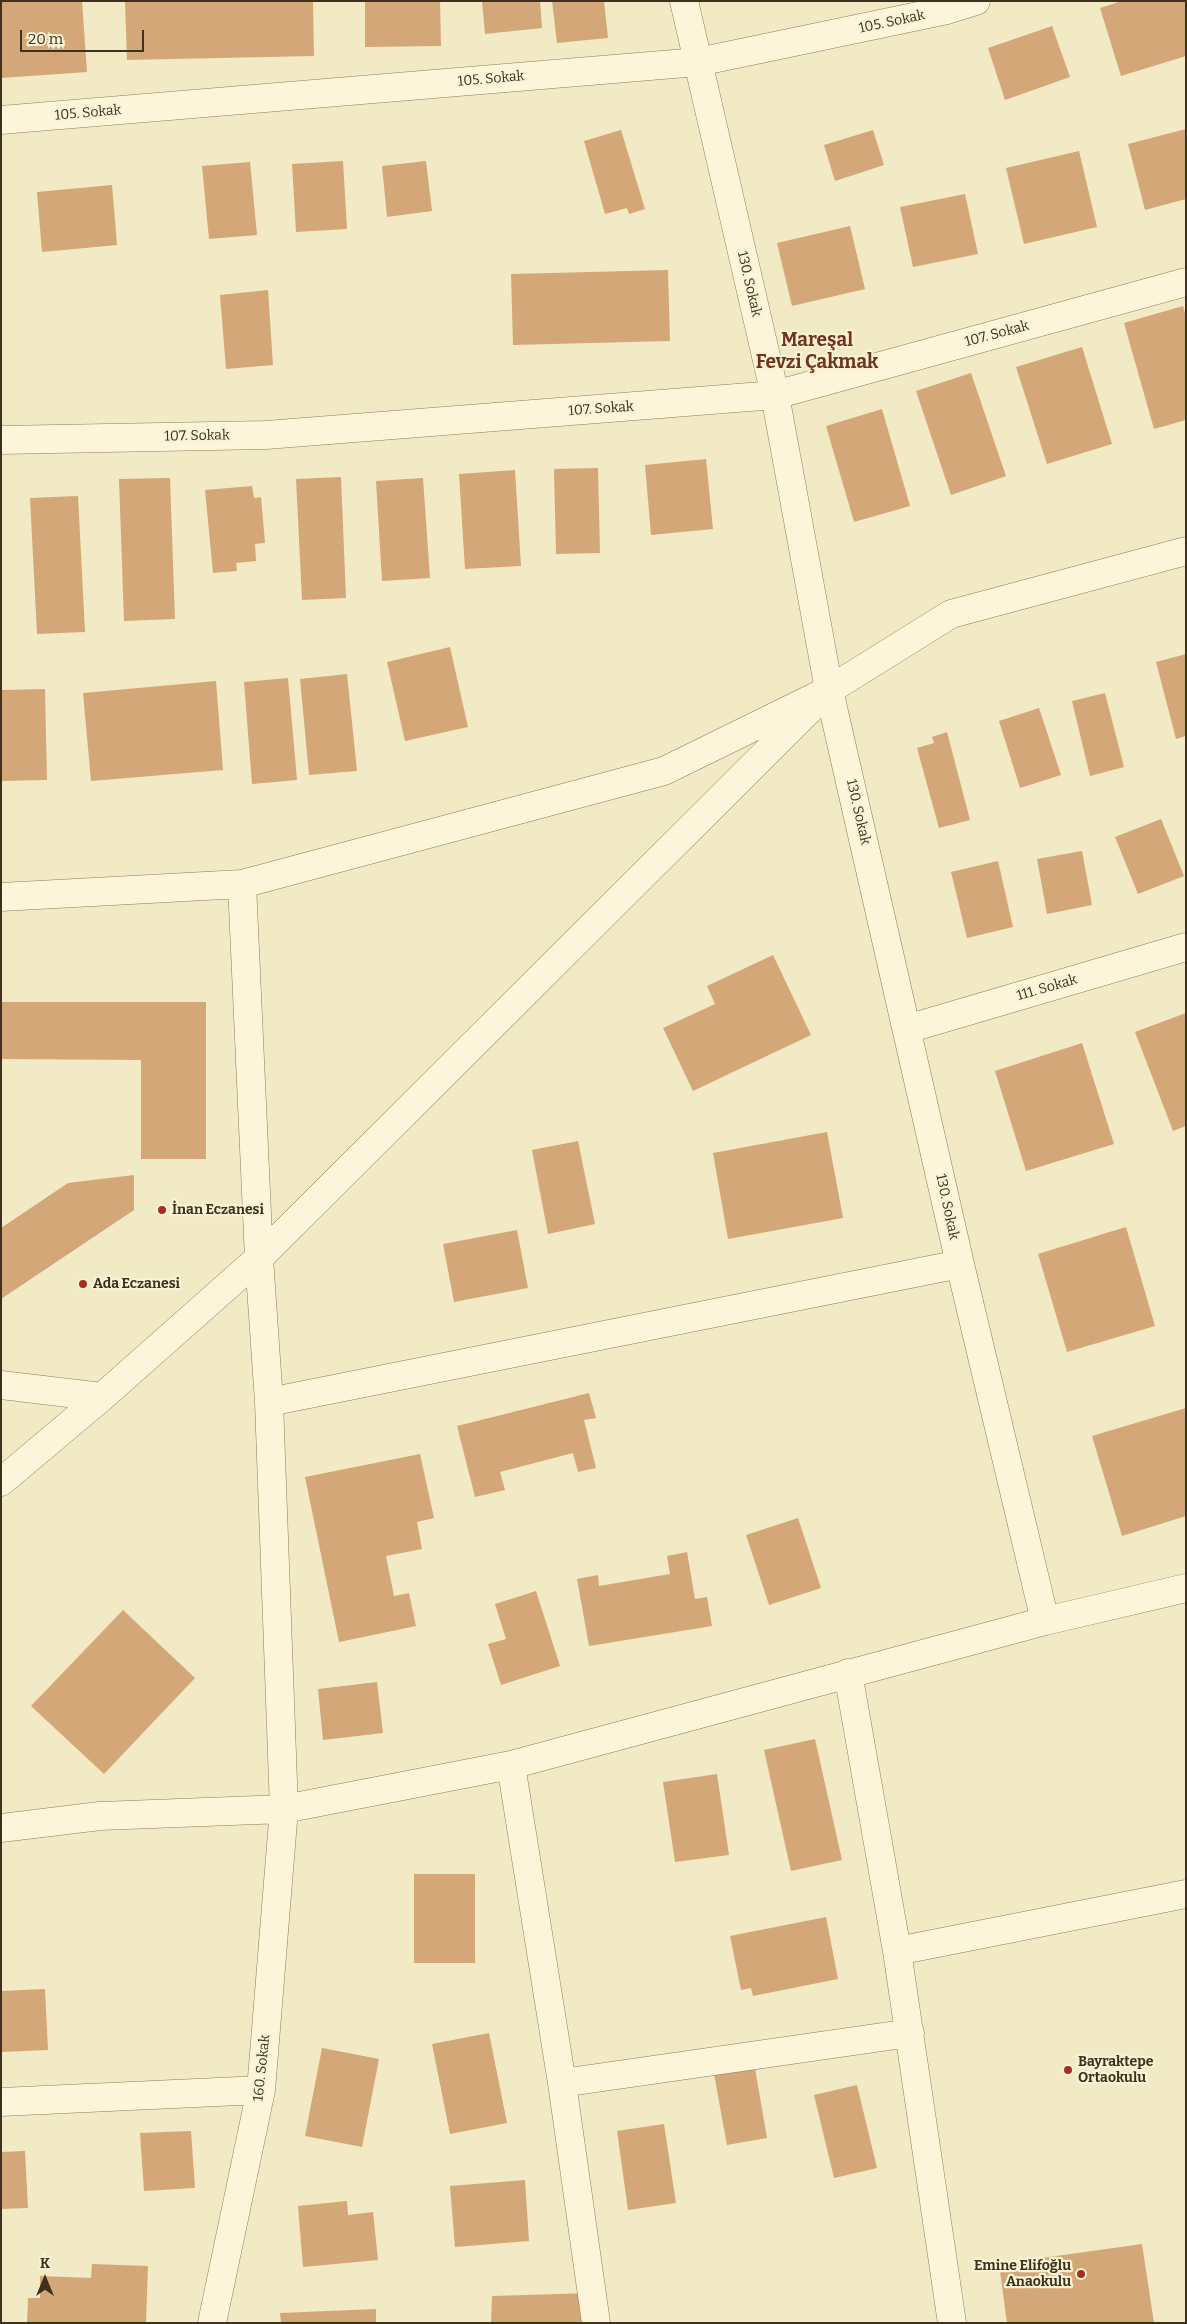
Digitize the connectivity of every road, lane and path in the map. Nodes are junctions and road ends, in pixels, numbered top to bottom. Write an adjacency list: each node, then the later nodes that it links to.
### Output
1 (684, 1): 3 (street, 130. Sokak)
2 (976, 1): 3 (street, 105. Sokak)
3 (698, 62): 4 (street, 105. Sokak); 6 (street, 130. Sokak)
4 (1, 120)
5 (1186, 282): 6 (street, 107. Sokak)
6 (775, 395): 7 (street, 107. Sokak); 9 (street, 130. Sokak)
7 (1, 440)
8 (1186, 551): 9 (street)
9 (830, 690): 10 (street); 13 (street, 130. Sokak); 14 (street)
10 (242, 884): 11 (street); 14 (street, 160. Sokak)
11 (1, 896)
12 (1186, 947): 13 (street, 111. Sokak)
13 (907, 1029): 15 (street, 130. Sokak)
14 (260, 1258): 17 (street); 18 (street, 160. Sokak)
15 (960, 1264): 18 (street); 21 (street, 130. Sokak)
16 (1, 1386): 17 (street)
17 (102, 1397): 19 (street)
18 (269, 1402): 24 (street, 160. Sokak)
19 (1, 1482)
20 (1186, 1588): 21 (street)
21 (1045, 1621): 22 (street)
22 (848, 1673): 23 (street); 27 (street)
23 (511, 1765): 24 (street); 29 (street)
24 (284, 1810): 25 (street); 30 (street, 160. Sokak)
25 (1, 1828)
26 (1186, 1894): 27 (street)
27 (897, 1951): 28 (street)
28 (910, 2033): 29 (street); 34 (street)
29 (562, 2083): 33 (street)
30 (261, 2090): 31 (street); 32 (street, 160. Sokak)
31 (1, 2102)
32 (212, 2323)
33 (596, 2323)
34 (952, 2323)

